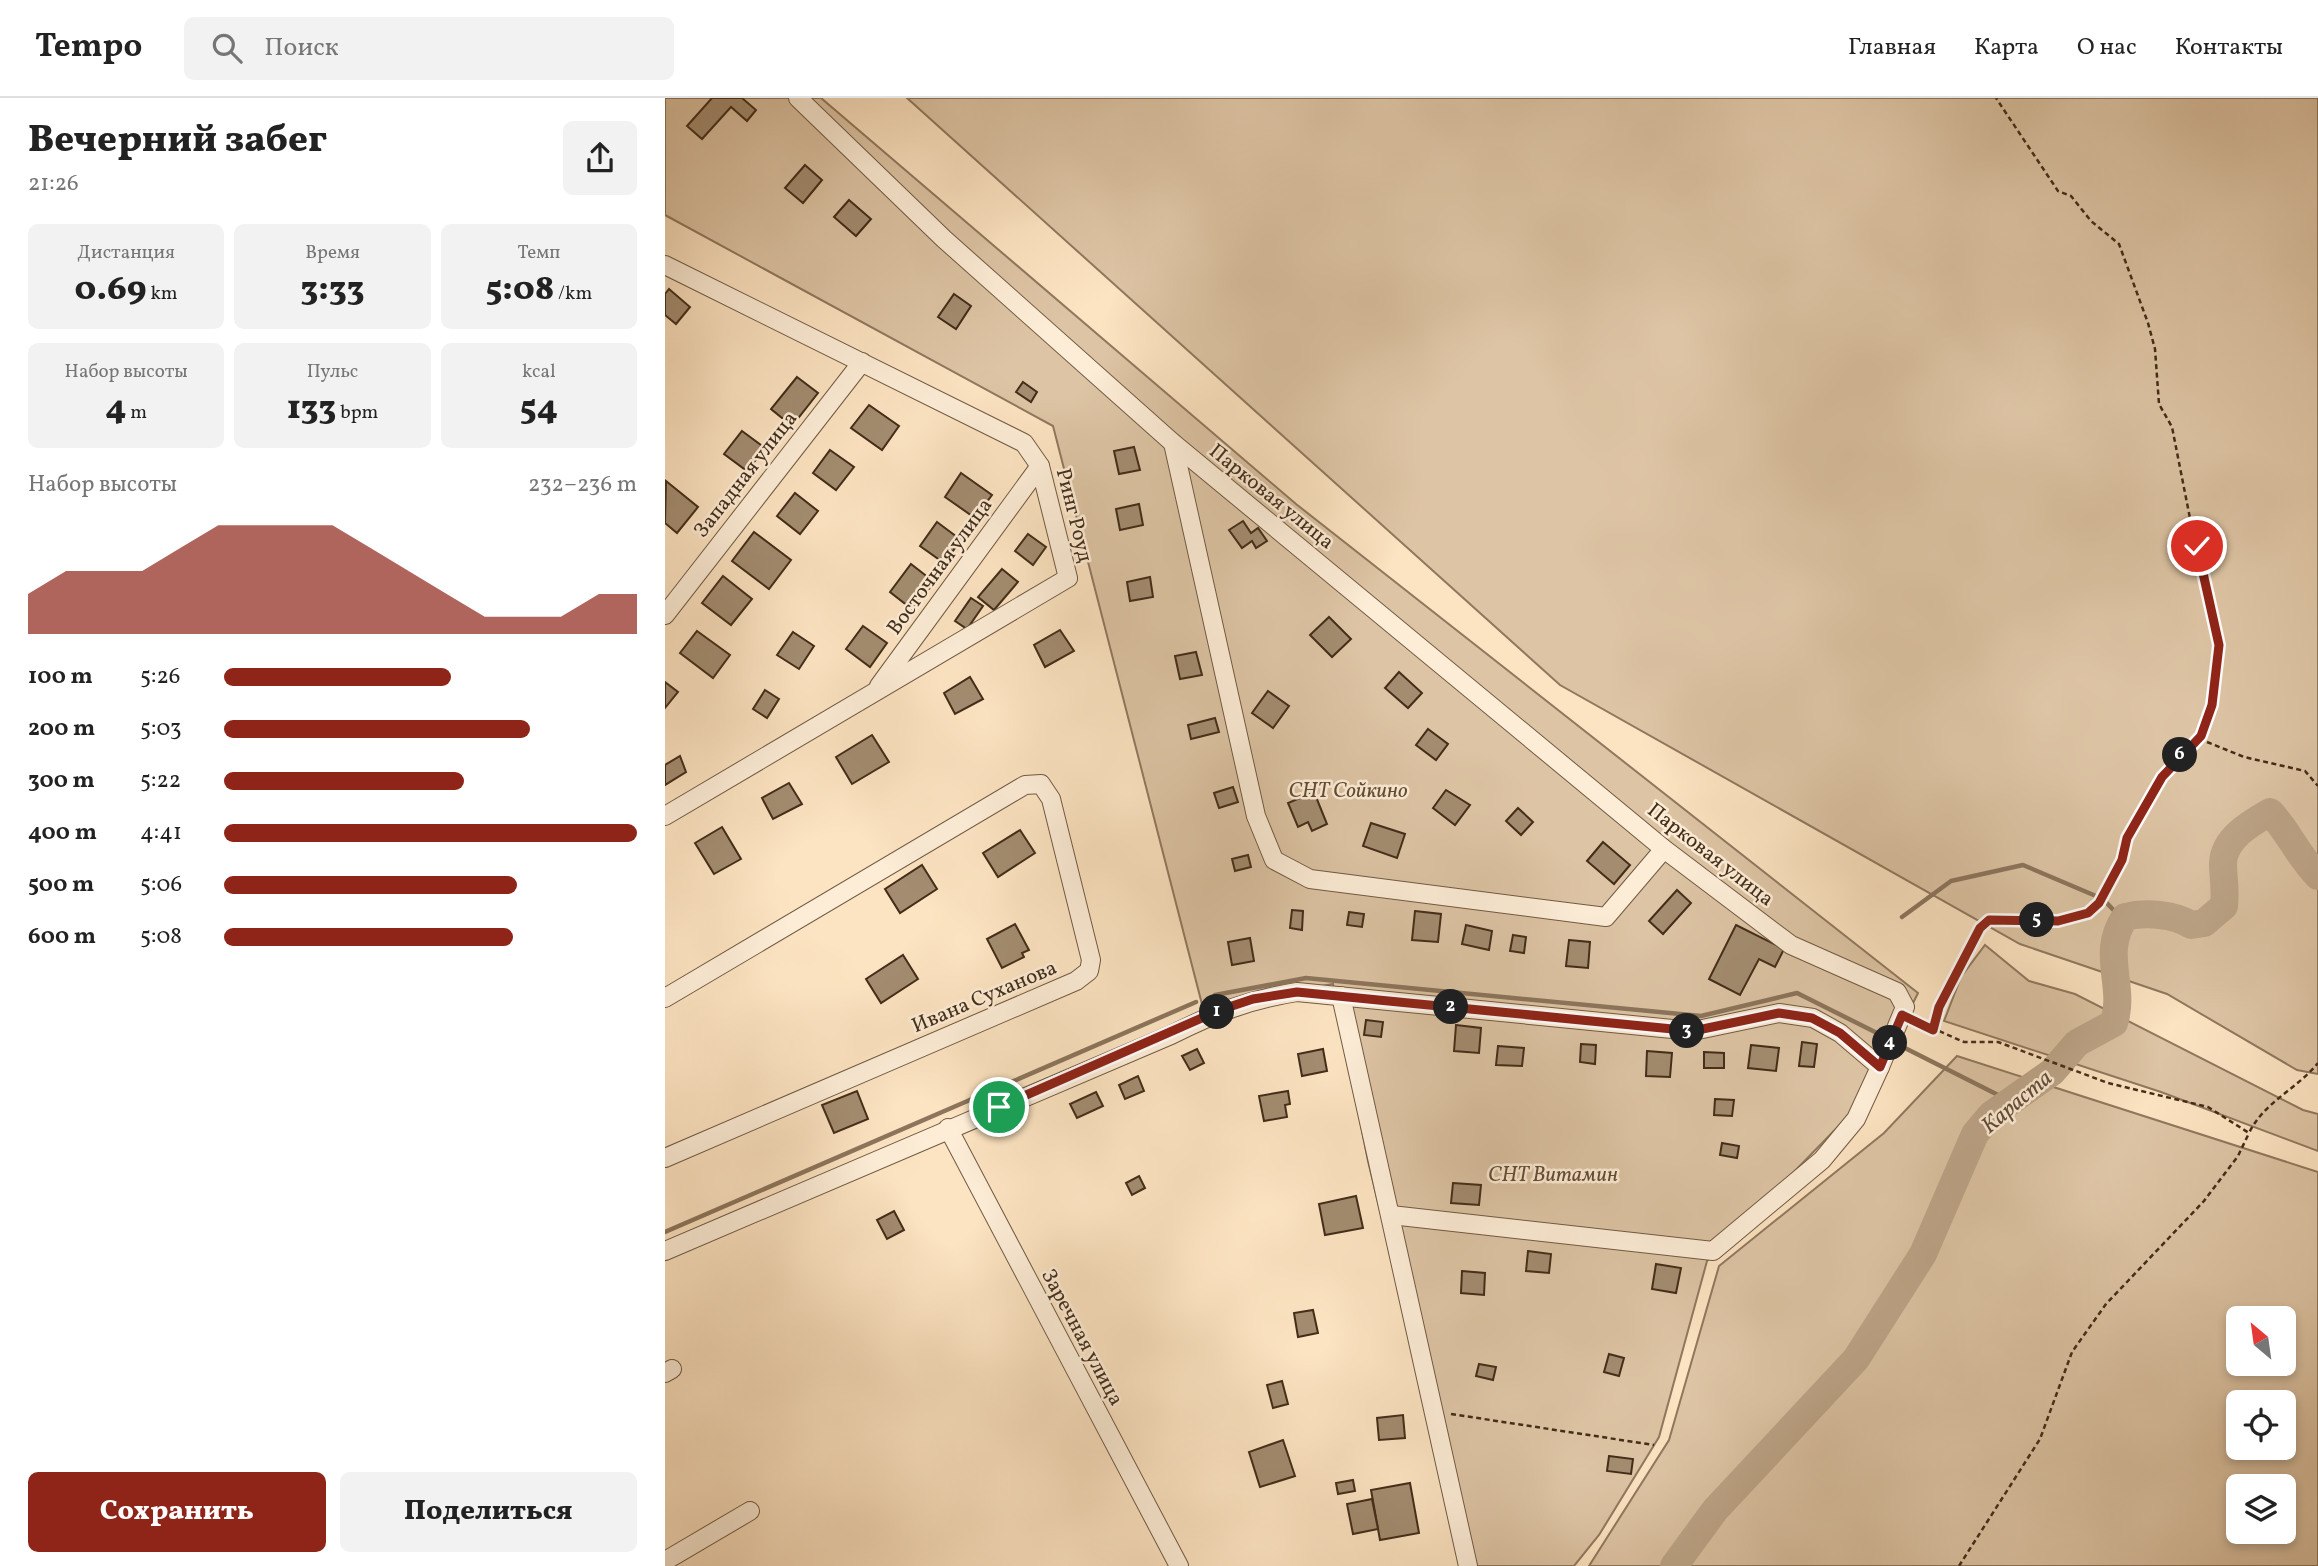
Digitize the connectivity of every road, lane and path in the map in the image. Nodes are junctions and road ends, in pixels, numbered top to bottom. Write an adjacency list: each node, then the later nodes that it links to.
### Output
1 (798, 98): 5 (street, Парковая улица)
2 (1996, 98): 9 (path)
3 (665, 265): 4 (street, Ринг Роуд)
4 (862, 362): 6 (street, Ринг Роуд); 7 (street, Западная улица)
5 (1173, 443): 12 (street, Парковая улица); 12 (street)
6 (1040, 466): 8 (street, Восточная улица); 8 (street, Ринг Роуд)
7 (665, 615)
8 (874, 692): 11 (street, Ринг Роуд)
9 (2201, 736): 10 (path); 16 (path)
10 (2318, 786)
11 (665, 816)
12 (1664, 849): 15 (street, Парковая улица)
13 (1341, 996): 18 (street); 19 (street); 22 (street)
14 (665, 998): 21 (street, Ивана Суханова)
15 (1902, 1015): 16 (path); 18 (street)
16 (1933, 1030): 20 (path)
17 (2318, 1063): 20 (path)
18 (1880, 1067): 22 (street)
19 (948, 1128): 23 (street); 28 (street, Заречная улица)
20 (2249, 1133): 30 (path)
21 (665, 1158)
22 (1391, 1214): 24 (street)
23 (665, 1251)
24 (1434, 1411): 25 (path); 29 (street)
25 (1654, 1445)
26 (750, 1511): 27 (street)
27 (665, 1561)
28 (1179, 1566)
29 (1468, 1566)
30 (1959, 1566)

